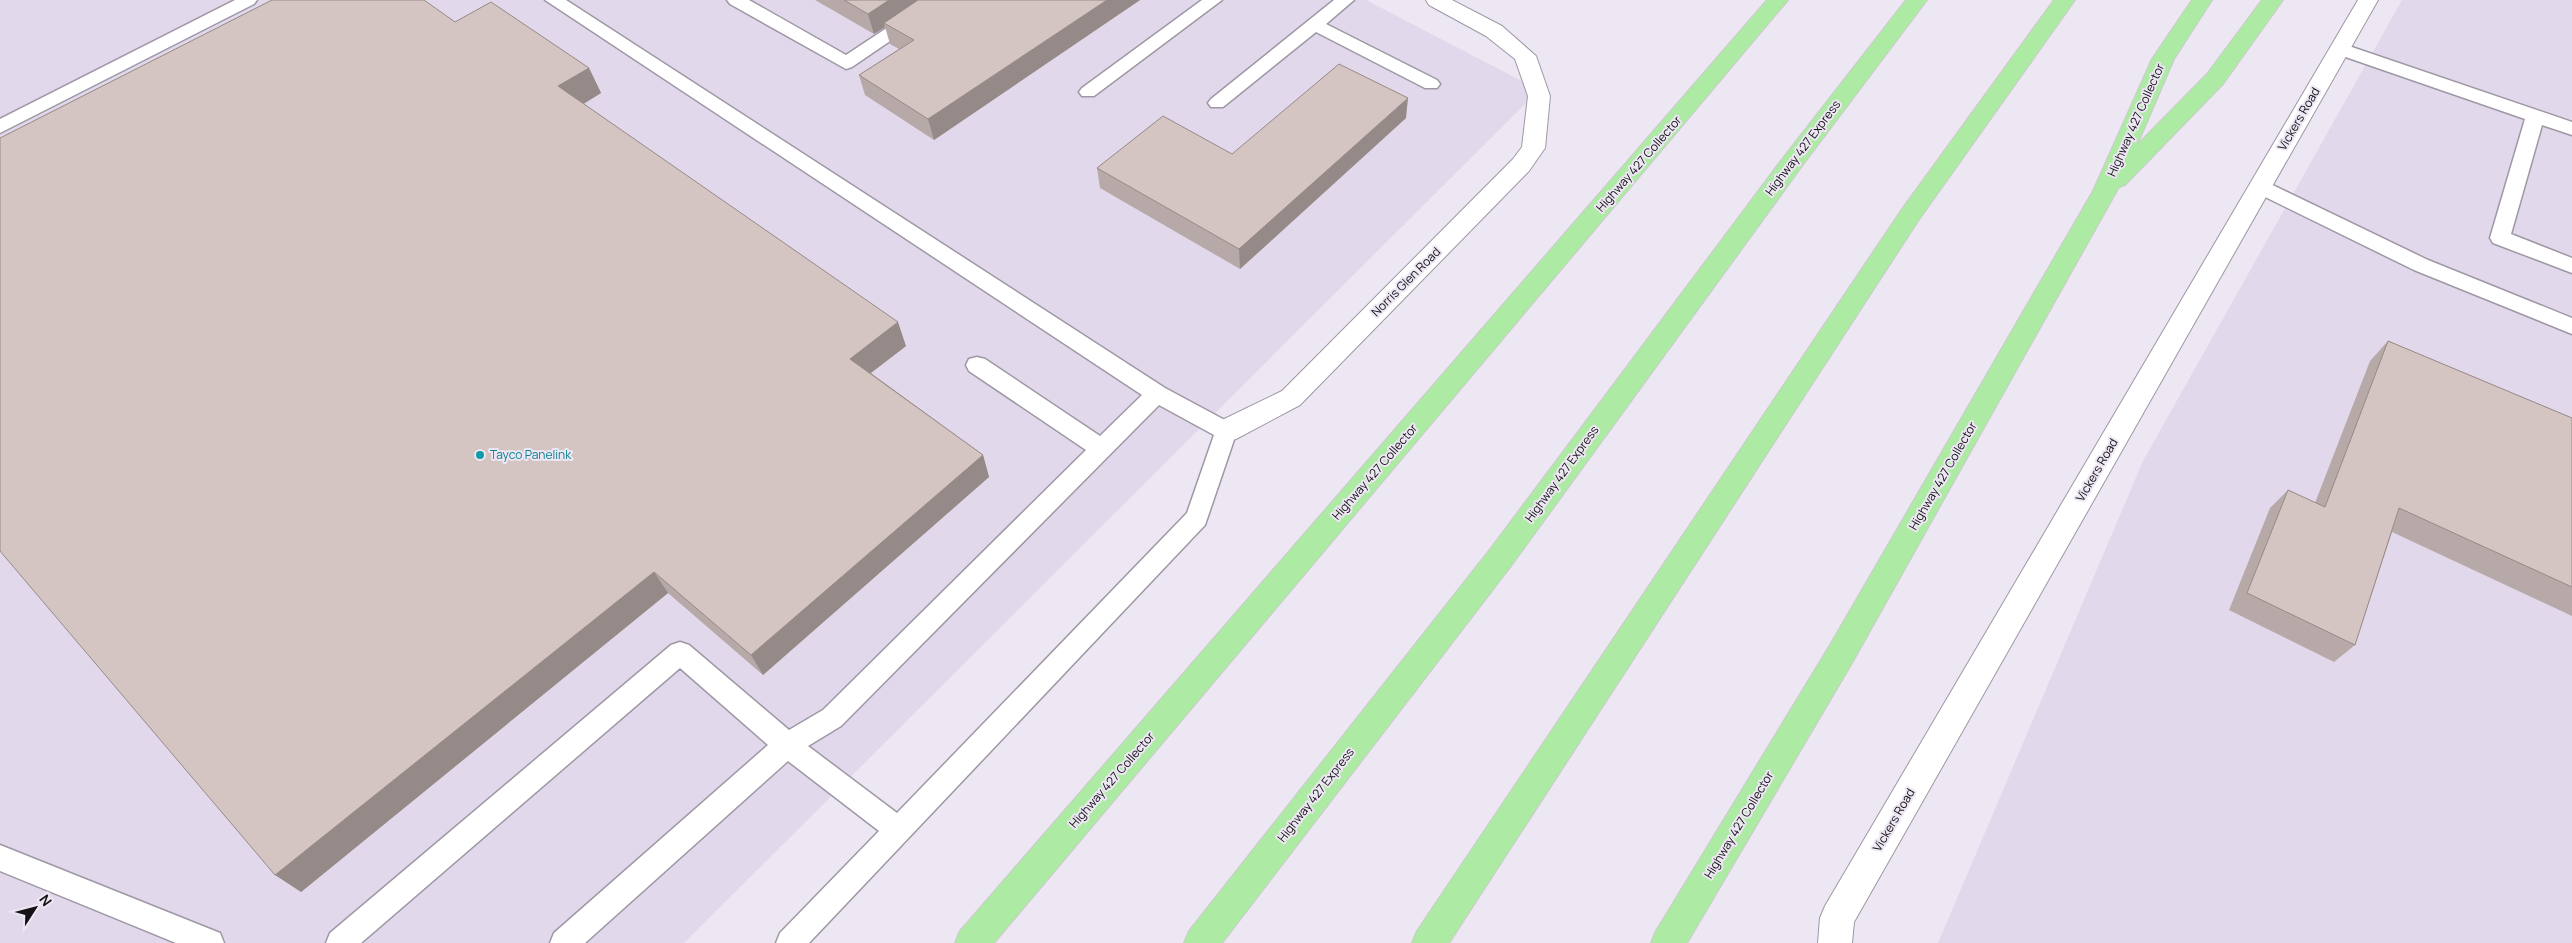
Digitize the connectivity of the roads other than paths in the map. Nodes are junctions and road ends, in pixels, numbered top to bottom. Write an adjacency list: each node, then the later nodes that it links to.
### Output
1 (248, 0): 20 (lane)
2 (554, 0): 27 (lane)
3 (736, 0): 4 (lane)
4 (941, 0)
5 (1213, 0): 17 (lane)
6 (1345, 0): 14 (lane)
7 (1436, 0): 28 (street, Norris Glen Road)
8 (1778, 0): 37 (highway, Highway 427 Collector)
9 (1917, 0): 38 (highway, Highway 427 Express)
10 (2065, 0): 39 (highway)
11 (2202, 0): 23 (highway, Highway 427 Collector)
12 (2274, 0): 23 (highway)
13 (2368, 0): 15 (street, Vickers Road)
14 (1315, 24): 16 (lane); 18 (lane)
15 (2340, 49): 19 (lane); 22 (street, Vickers Road)
16 (1431, 84)
17 (1088, 92)
18 (1217, 103)
19 (2535, 116): 21 (lane); 24 (lane)
20 (0, 127)
21 (2572, 129)
22 (2260, 186): 25 (lane); 41 (street, Vickers Road)
23 (2105, 190): 40 (highway, Highway 427 Collector)
24 (2572, 266)
25 (2572, 326)
26 (977, 365): 29 (lane)
27 (1157, 394): 28 (lane); 29 (lane)
28 (1226, 431): 31 (lane)
29 (1102, 449): 30 (lane)
30 (787, 746): 31 (lane); 34 (lane); 35 (lane)
31 (898, 830): 36 (lane)
32 (0, 858): 33 (lane)
33 (210, 943)
34 (340, 943)
35 (564, 943)
36 (790, 943)
37 (972, 943)
38 (1200, 943)
39 (1429, 943)
40 (1668, 943)
41 (1835, 943)

